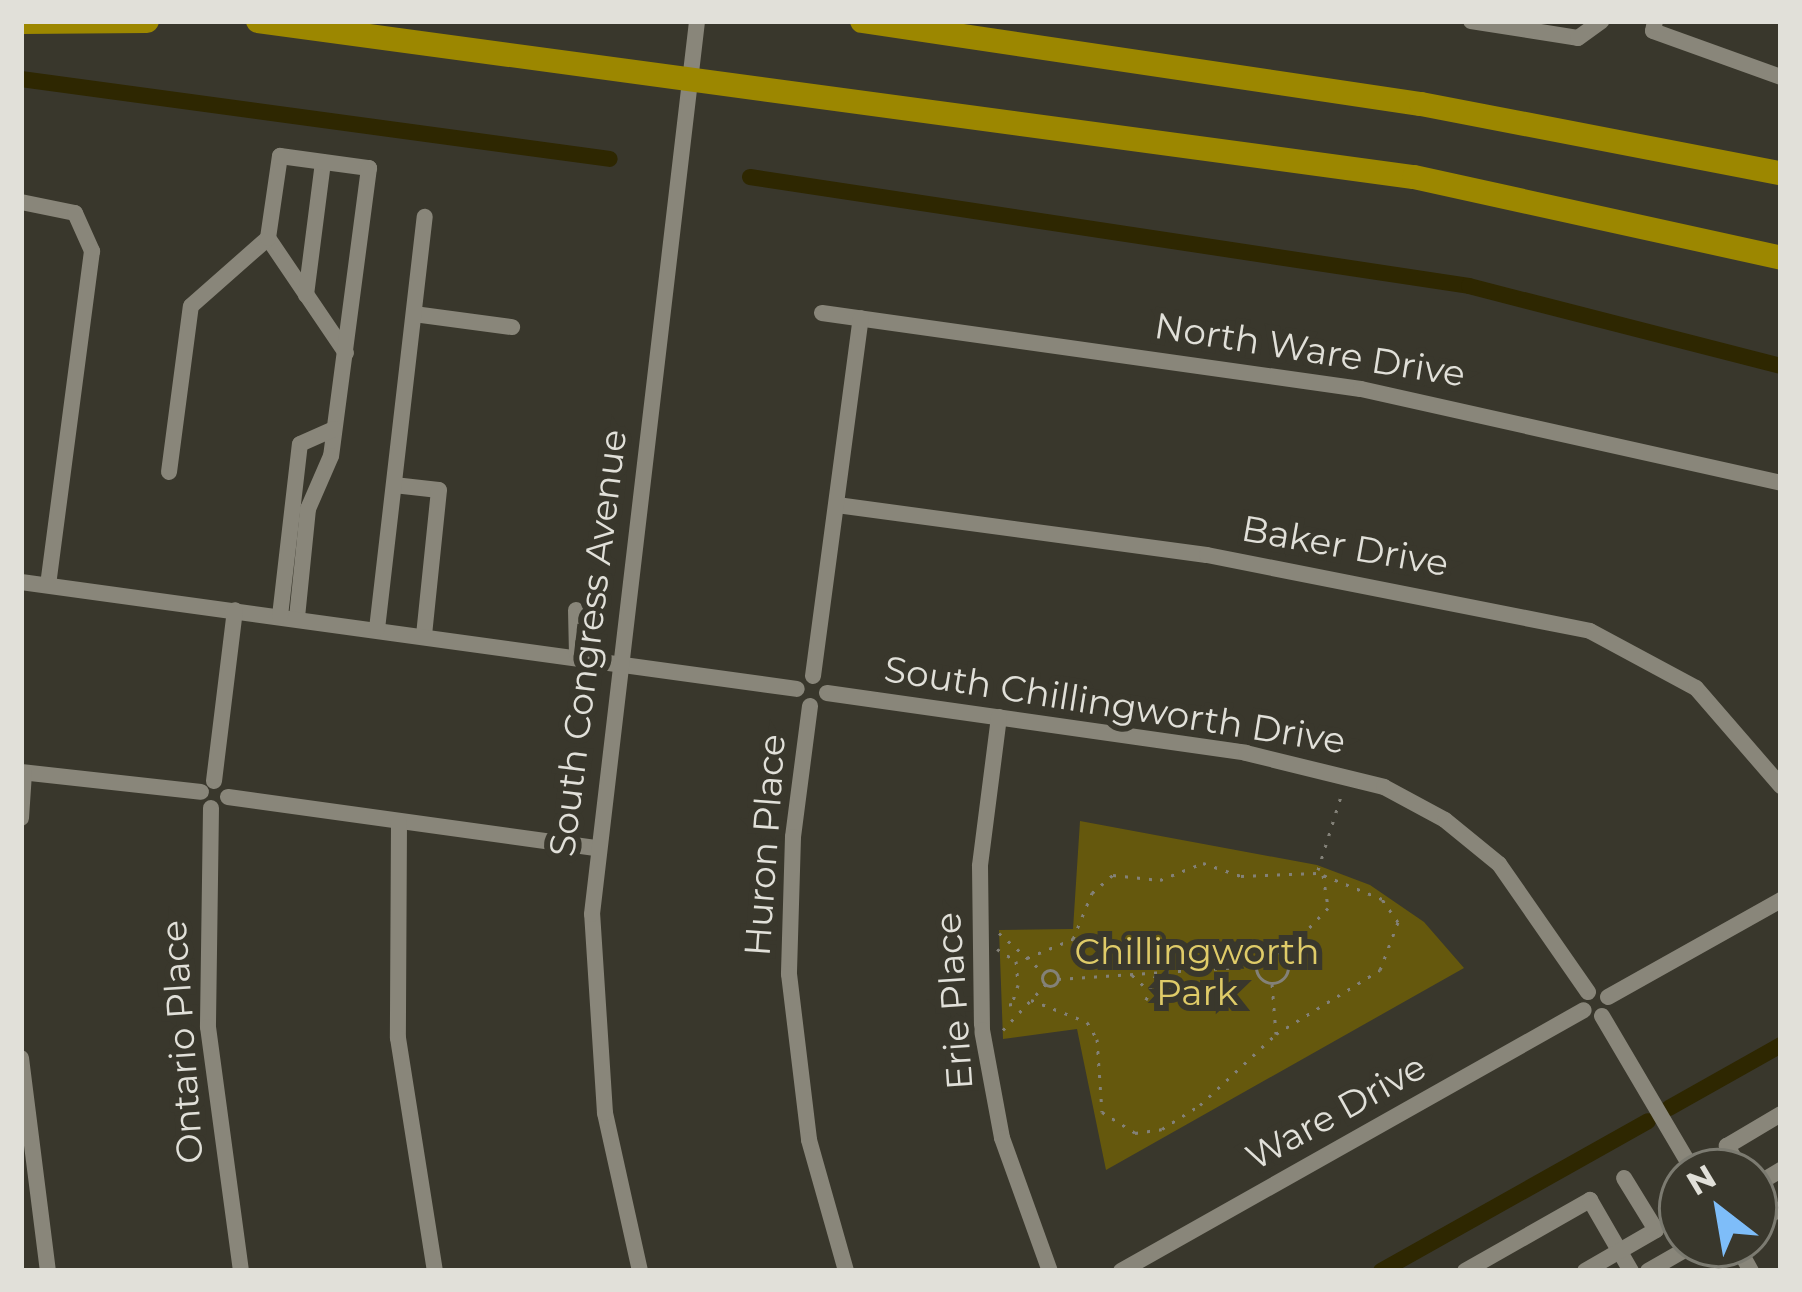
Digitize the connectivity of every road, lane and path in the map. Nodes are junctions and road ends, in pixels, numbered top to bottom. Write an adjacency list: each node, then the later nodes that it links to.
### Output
1 (147, 21): 8 (highway)
2 (258, 21): 15 (highway)
3 (697, 21): 35 (street, South Congress Avenue)
4 (862, 21): 11 (highway)
5 (1471, 21): 6 (street)
6 (1601, 21)
7 (1655, 21): 9 (street)
8 (21, 22)
9 (1781, 77)
10 (323, 162): 14 (street); 16 (street); 21 (street)
11 (1781, 173)
12 (21, 202): 28 (street)
13 (425, 217): 18 (street)
14 (268, 238): 16 (street); 23 (street)
15 (1781, 258)
16 (306, 295): 21 (street)
17 (822, 313): 19 (street, North Ware Drive)
18 (414, 314): 20 (street); 25 (street)
19 (861, 318): 24 (street, North Ware Drive); 26 (street)
20 (512, 327)
21 (346, 353): 22 (street)
22 (334, 429): 31 (street); 31 (street)
23 (170, 472)
24 (1781, 483)
25 (394, 485): 32 (street); 33 (street)
26 (837, 505): 36 (street); 42 (street, Baker Drive)
27 (21, 581): 28 (street)
28 (48, 585): 29 (street)
29 (235, 610): 31 (street); 44 (street, Ontario Place)
30 (576, 610): 34 (street)
31 (289, 617): 32 (street)
32 (377, 628): 33 (street)
33 (424, 635): 34 (street)
34 (577, 655): 35 (street)
35 (618, 661): 37 (street); 47 (street, South Congress Avenue)
36 (814, 676): 37 (street); 38 (street)
37 (797, 689): 39 (street)
38 (827, 693): 39 (street); 40 (street, South Chillingworth Drive)
39 (809, 706): 82 (street, Huron Place)
40 (999, 717): 67 (street, South Chillingworth Drive); 83 (street, Erie Place)
41 (23, 772): 44 (street); 45 (street)
42 (1781, 786)
43 (1343, 789): 48 (path)
44 (209, 794): 46 (street); 79 (street, Ontario Place)
45 (21, 818)
46 (399, 822): 47 (street); 80 (street)
47 (595, 848): 81 (street, South Congress Avenue)
48 (1317, 876): 52 (path); 53 (path); 71 (path)
49 (1781, 899): 64 (street)
50 (998, 931): 53 (path)
51 (997, 950): 68 (path)
52 (1283, 956): 55 (path); 56 (path)
53 (1027, 958): 57 (path)
54 (1308, 961): 55 (path)
55 (1288, 964): 61 (path)
56 (1255, 967): 58 (path); 61 (path)
57 (1043, 973): 60 (path); 62 (path)
58 (1157, 973): 59 (path); 63 (path)
59 (1131, 974): 60 (path); 63 (path)
60 (1058, 979): 62 (path)
61 (1272, 984): 71 (path)
62 (1045, 985): 65 (path)
63 (1146, 988): 66 (path)
64 (1608, 997): 67 (street); 69 (street)
65 (1031, 1000): 70 (path); 71 (path)
66 (1146, 1000)
67 (1586, 1001): 69 (street); 84 (street, Ware Drive)
68 (1001, 1006)
69 (1603, 1016): 74 (street)
70 (1003, 1030)
71 (1276, 1034)
72 (21, 1058): 78 (street)
73 (1781, 1114): 75 (street)
74 (1680, 1148)
75 (1728, 1148)
76 (1624, 1178): 77 (street)
77 (1619, 1251): 85 (street); 86 (street); 87 (street)
78 (48, 1271)
79 (241, 1271)
80 (435, 1271)
81 (640, 1271)
82 (846, 1271)
83 (1050, 1271)
84 (1121, 1271)
85 (1466, 1271)
86 (1585, 1271)
87 (1631, 1271)

